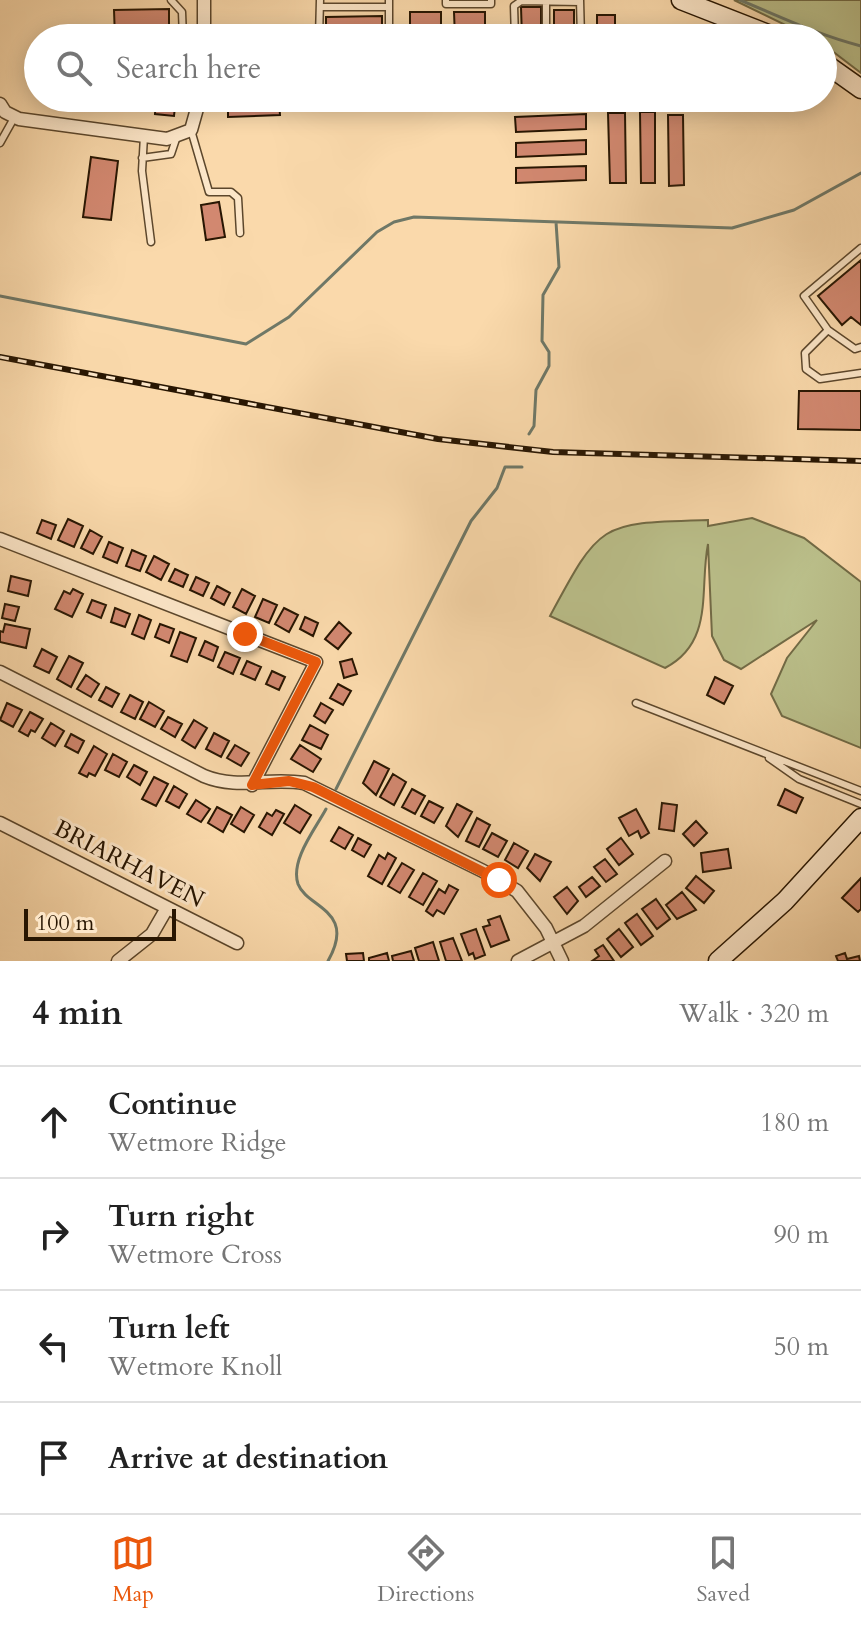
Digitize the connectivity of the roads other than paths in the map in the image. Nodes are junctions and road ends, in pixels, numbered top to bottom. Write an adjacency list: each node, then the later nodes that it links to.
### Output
1 (171, 0): 10 (lane)
2 (204, 0): 11 (street)
3 (446, 0): 4 (lane)
4 (491, 0)
5 (681, 0): 17 (main road)
6 (546, 1): 7 (lane); 14 (lane); 15 (lane)
7 (580, 1): 16 (lane)
8 (320, 3): 9 (lane); 12 (lane)
9 (389, 3): 13 (lane)
10 (182, 24)
11 (204, 24)
12 (319, 24)
13 (389, 24)
14 (515, 24)
15 (546, 24)
16 (581, 24)
17 (742, 24)
18 (837, 72): 19 (main road)
19 (861, 89)
20 (0, 104): 22 (street)
21 (198, 112): 23 (street)
22 (14, 118): 24 (street); 26 (lane)
23 (191, 130): 25 (street); 28 (lane)
24 (144, 136): 25 (street); 27 (lane)
25 (176, 139): 27 (lane)
26 (0, 143)
27 (142, 158): 29 (lane)
28 (240, 233)
29 (151, 242)
30 (861, 248): 31 (lane)
31 (828, 330): 32 (lane); 33 (lane)
32 (861, 347)
33 (861, 373)
34 (0, 539): 38 (street)
35 (0, 672): 38 (street)
36 (636, 703): 37 (lane)
37 (766, 756): 39 (lane); 40 (lane)
38 (252, 785): 46 (street)
39 (861, 791)
40 (861, 804)
41 (861, 818): 50 (main road)
42 (0, 823): 44 (street, BRIARHAVEN)
43 (665, 861): 46 (street)
44 (167, 908): 45 (street, BRIARHAVEN); 47 (street)
45 (237, 943)
46 (554, 944): 48 (street); 49 (street)
47 (118, 961)
48 (518, 961)
49 (562, 961)
50 (718, 961)

